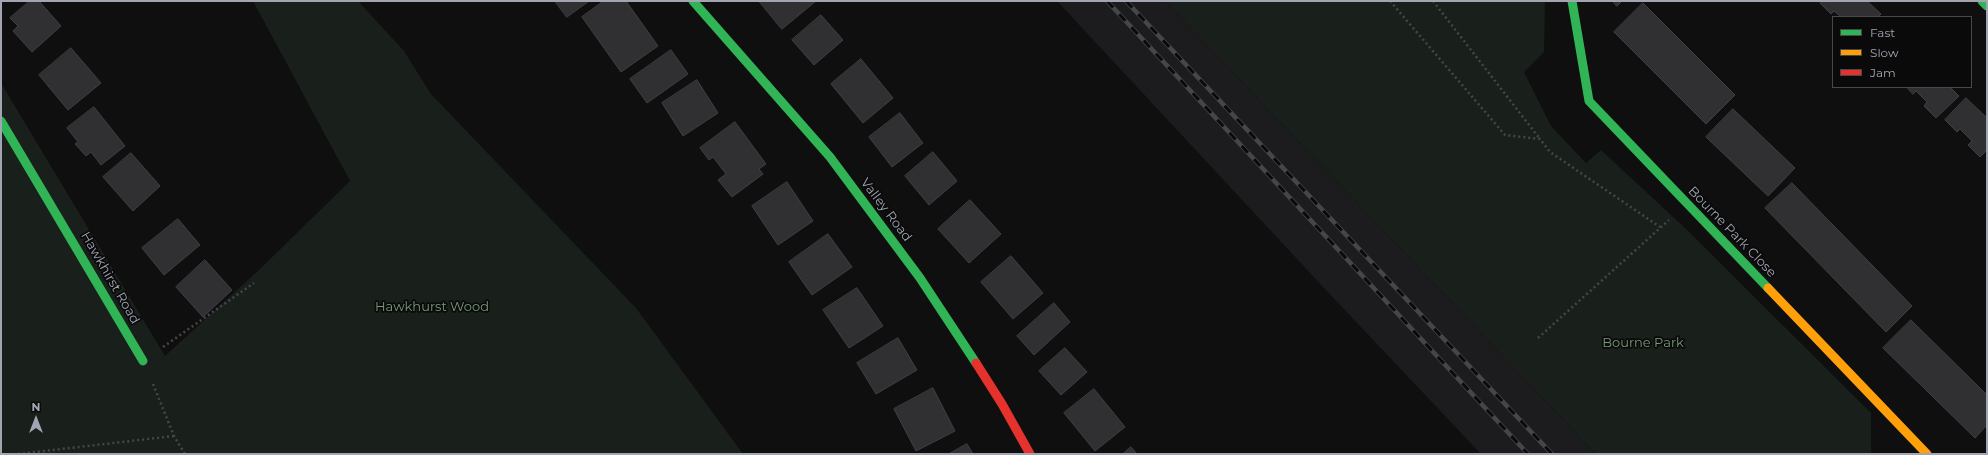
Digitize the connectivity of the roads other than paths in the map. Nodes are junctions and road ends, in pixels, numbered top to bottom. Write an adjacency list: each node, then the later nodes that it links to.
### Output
1 (693, 1): 7 (main road, Valley Road)
2 (1572, 1): 8 (main road, Bourne Park Close)
3 (1982, 1): 4 (main road)
4 (1987, 6)
5 (1, 121): 6 (main road, Hawkhirst Road)
6 (143, 361)
7 (1030, 454)
8 (1927, 454)

